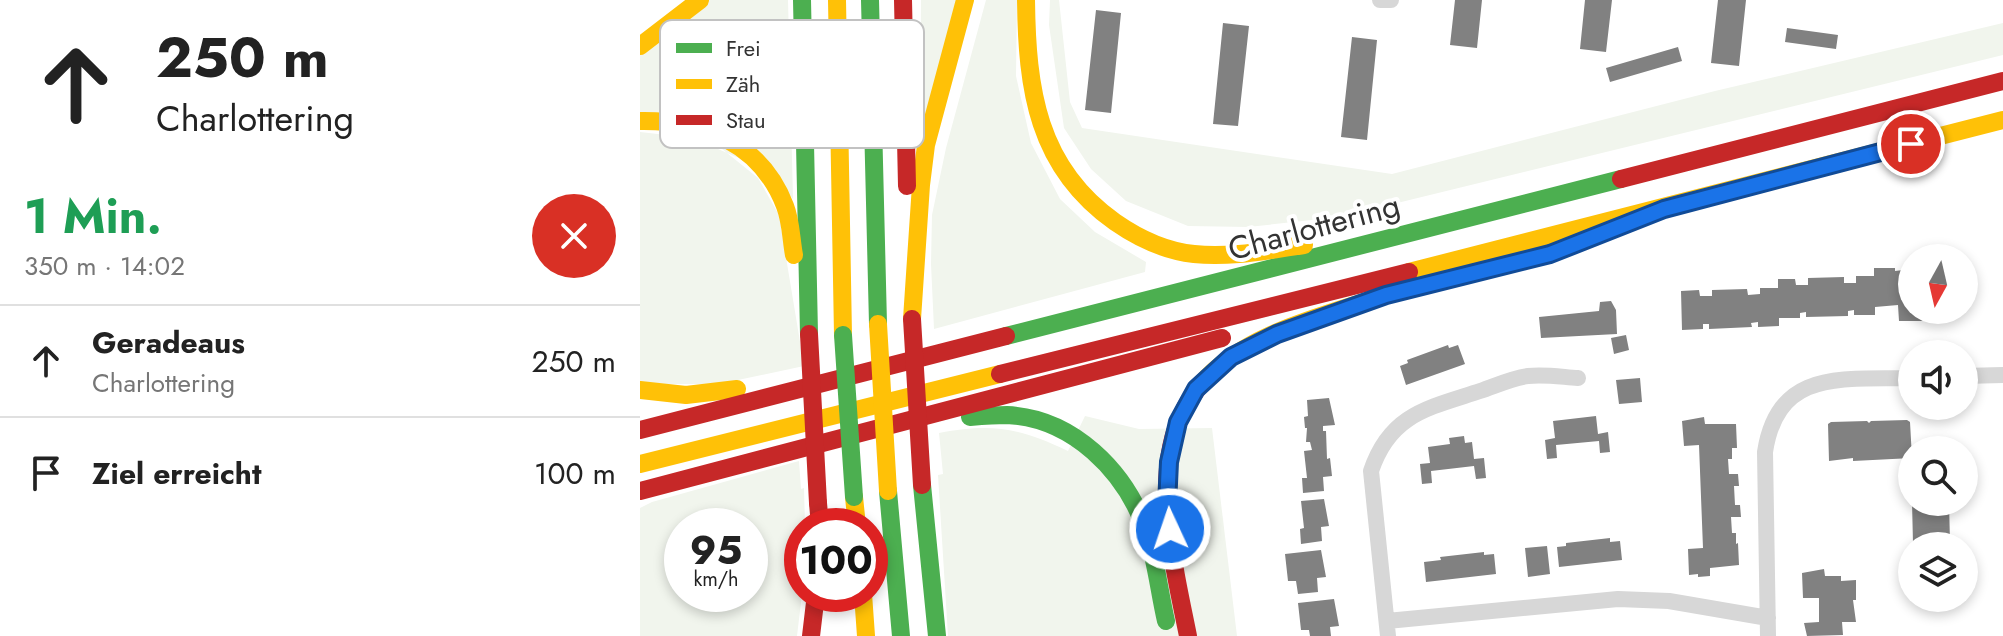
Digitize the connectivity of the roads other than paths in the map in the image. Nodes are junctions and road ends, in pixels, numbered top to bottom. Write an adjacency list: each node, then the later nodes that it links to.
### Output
1 (700, 0): 9 (highway)
2 (802, 0): 10 (highway)
3 (837, 0): 11 (highway, bridge)
4 (903, 0): 12 (highway)
5 (965, 0): 27 (highway)
6 (1026, 0): 25 (highway)
7 (1380, 0): 8 (street)
8 (1391, 0)
9 (674, 20)
10 (802, 20)
11 (837, 20)
12 (904, 20)
13 (660, 31): 14 (highway)
14 (640, 46)
15 (2003, 81): 25 (highway, Charlottering)
16 (660, 120): 18 (highway)
17 (2003, 120): 24 (highway, Charlottering)
18 (640, 121)
19 (741, 148): 28 (highway)
20 (805, 148): 28 (highway)
21 (840, 148): 42 (highway, bridge)
22 (872, 148): 51 (highway, bridge)
23 (907, 148): 27 (highway)
24 (1664, 209): 26 (highway); 37 (highway, Charlottering)
25 (1412, 233): 34 (highway, Charlottering)
26 (1386, 295): 35 (highway); 54 (highway)
27 (912, 319): 52 (highway, bridge)
28 (809, 334): 41 (highway, bridge)
29 (2003, 375): 30 (street)
30 (1978, 376)
31 (1578, 378): 47 (street)
32 (1898, 378): 46 (street)
33 (640, 390): 34 (highway)
34 (786, 391): 36 (highway, Charlottering)
35 (897, 424): 38 (highway); 53 (highway)
36 (640, 430)
37 (640, 464)
38 (684, 479): 39 (highway); 40 (highway)
39 (640, 491)
40 (640, 501)
41 (818, 508)
42 (855, 508)
43 (814, 612): 48 (highway)
44 (828, 612): 49 (highway)
45 (864, 612): 50 (highway)
46 (1768, 618): 47 (street); 55 (street)
47 (1387, 628)
48 (811, 636)
49 (830, 636)
50 (866, 636)
51 (901, 636)
52 (938, 636)
53 (1169, 636)
54 (1188, 636)
55 (1768, 636)

